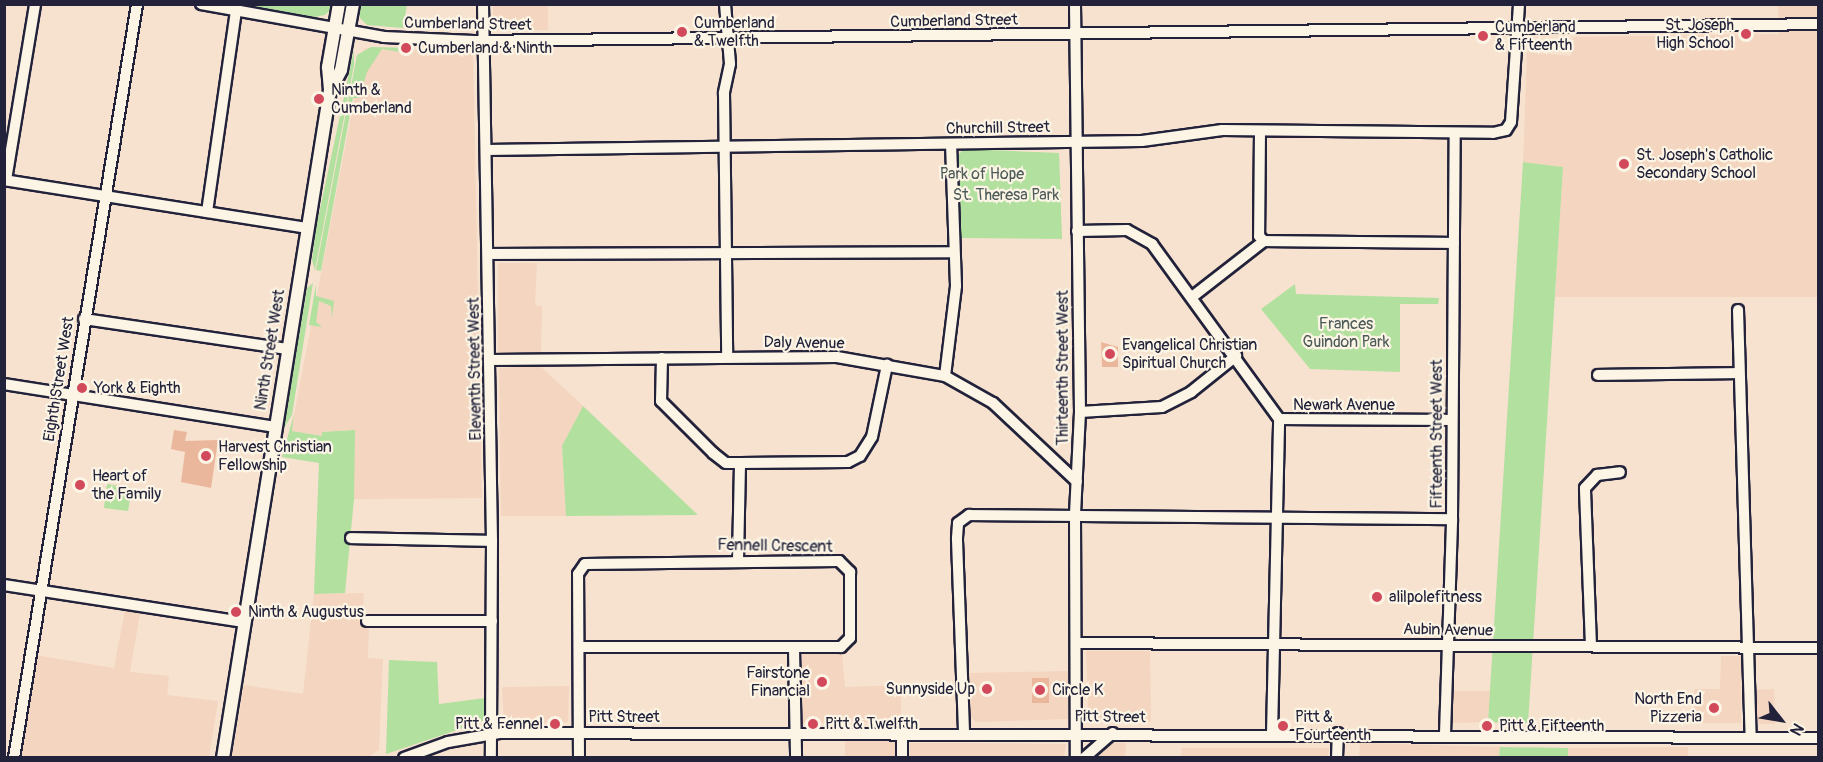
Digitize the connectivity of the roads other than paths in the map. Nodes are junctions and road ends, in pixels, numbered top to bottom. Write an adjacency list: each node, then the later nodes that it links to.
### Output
1 (35, 4): 23 (street)
2 (137, 4): 24 (street, Eighth Street West)
3 (201, 4): 10 (street, Cumberland Street)
4 (339, 4): 13 (main road, Ninth Street West)
5 (353, 4): 13 (main road, Ninth Street West)
6 (483, 4): 16 (street, Eleventh Street West)
7 (725, 4): 15 (street)
8 (1075, 4): 14 (street, Thirteenth Street West)
9 (1519, 4): 12 (street)
10 (236, 10): 13 (street, Cumberland Street); 25 (street)
11 (1818, 24): 12 (street, Cumberland Street)
12 (1518, 28): 14 (street, Cumberland Street); 18 (street, Churchill Street)
13 (342, 29): 16 (street, Cumberland Street); 26 (main road, Ninth Street West)
14 (1076, 33): 15 (street, Cumberland Street); 19 (street, Thirteenth Street West)
15 (728, 39): 16 (street, Cumberland Street); 21 (street)
16 (483, 41): 22 (street, Eleventh Street West)
17 (1260, 131): 18 (street, Churchill Street); 19 (street, Churchill Street); 28 (street)
18 (1455, 134): 29 (street, Fifteenth Street West)
19 (1077, 142): 20 (street, Churchill Street); 27 (street, Thirteenth Street West)
20 (951, 144): 21 (street, Churchill Street); 30 (street)
21 (723, 146): 22 (street, Churchill Street); 32 (street)
22 (486, 150): 31 (street, Eleventh Street West)
23 (5, 180): 24 (street)
24 (106, 195): 25 (street); 35 (street, Eighth Street West)
25 (207, 212): 26 (street)
26 (306, 228): 36 (main road, Ninth Street West)
27 (1077, 231): 33 (street, Newark Avenue); 47 (street, Thirteenth Street West)
28 (1264, 241): 29 (street); 33 (street)
29 (1454, 243): 49 (street, Fifteenth Street West)
30 (954, 252): 32 (street); 44 (street)
31 (489, 254): 32 (street); 40 (street, Eleventh Street West)
32 (725, 254): 37 (street)
33 (1192, 297): 38 (street, Newark Avenue)
34 (1738, 310): 42 (street)
35 (84, 319): 36 (street); 46 (street, Eighth Street West)
36 (286, 349): 50 (main road, Ninth Street West)
37 (727, 357): 39 (street, Daly Avenue); 41 (street, Daly Avenue)
38 (1236, 357): 47 (street); 48 (street, Newark Avenue)
39 (662, 358): 40 (street, Daly Avenue); 51 (street)
40 (490, 360): 58 (street, Eleventh Street West)
41 (886, 365): 44 (street, Daly Avenue); 51 (street)
42 (1739, 373): 43 (street); 70 (street)
43 (1598, 375)
44 (945, 376): 53 (street, Daly Avenue)
45 (4, 384): 46 (street)
46 (73, 395): 50 (street); 61 (street, Eighth Street West)
47 (1080, 412): 53 (street, Thirteenth Street West)
48 (1279, 419): 49 (street, Newark Avenue); 55 (street)
49 (1452, 420): 56 (street, Fifteenth Street West)
50 (274, 427): 64 (main road, Ninth Street West)
51 (740, 463): 59 (street)
52 (1620, 472): 68 (street)
53 (1077, 482): 54 (street, Thirteenth Street West)
54 (1075, 516): 55 (street); 65 (street, Thirteenth Street West); 73 (street)
55 (1279, 518): 56 (street); 66 (street)
56 (1452, 519): 67 (street, Fifteenth Street West)
57 (351, 538): 58 (street)
58 (492, 541): 63 (street, Eleventh Street West)
59 (738, 560): 69 (street, Fennell Crescent); 72 (street, Fennell Crescent)
60 (4, 585): 61 (street)
61 (40, 590): 64 (street); 85 (street, Eighth Street West)
62 (368, 621): 63 (street)
63 (492, 621): 78 (street, Eleventh Street West)
64 (242, 622): 86 (main road, Ninth Street West)
65 (1078, 643): 66 (street, Aubin Avenue); 74 (street, Thirteenth Street West)
66 (1274, 643): 67 (street, Aubin Avenue); 81 (street)
67 (1446, 644): 68 (street, Aubin Avenue); 82 (street, Fifteenth Street West)
68 (1591, 646): 70 (street, Aubin Avenue)
69 (580, 647): 72 (street, Fennell Crescent); 75 (street, Fennell Crescent)
70 (1746, 648): 71 (street, Aubin Avenue); 83 (street)
71 (1818, 648)
72 (794, 649): 76 (street)
73 (964, 731): 74 (street, Pitt Street); 77 (street, Pitt Street)
74 (1078, 731): 79 (street, Pitt Street); 92 (street, Thirteenth Street West)
75 (578, 732): 76 (street, Pitt Street); 78 (street, Pitt Street); 89 (street, Fennell Crescent)
76 (796, 732): 77 (street, Pitt Street); 90 (street)
77 (902, 732): 91 (street)
78 (490, 733): 87 (street, Pitt Street); 88 (street, Eleventh Street West)
79 (1114, 733): 81 (street, Pitt Street); 93 (street)
80 (1338, 733): 81 (street, Pitt Street); 82 (street, Pitt Street); 94 (street)
81 (1272, 734)
82 (1444, 734): 83 (street, Pitt Street)
83 (1751, 737): 84 (street, Pitt Street)
84 (1818, 738)
85 (14, 758)
86 (223, 758)
87 (404, 758)
88 (491, 758)
89 (579, 758)
90 (796, 758)
91 (902, 758)
92 (1076, 758)
93 (1084, 758)
94 (1337, 758)

